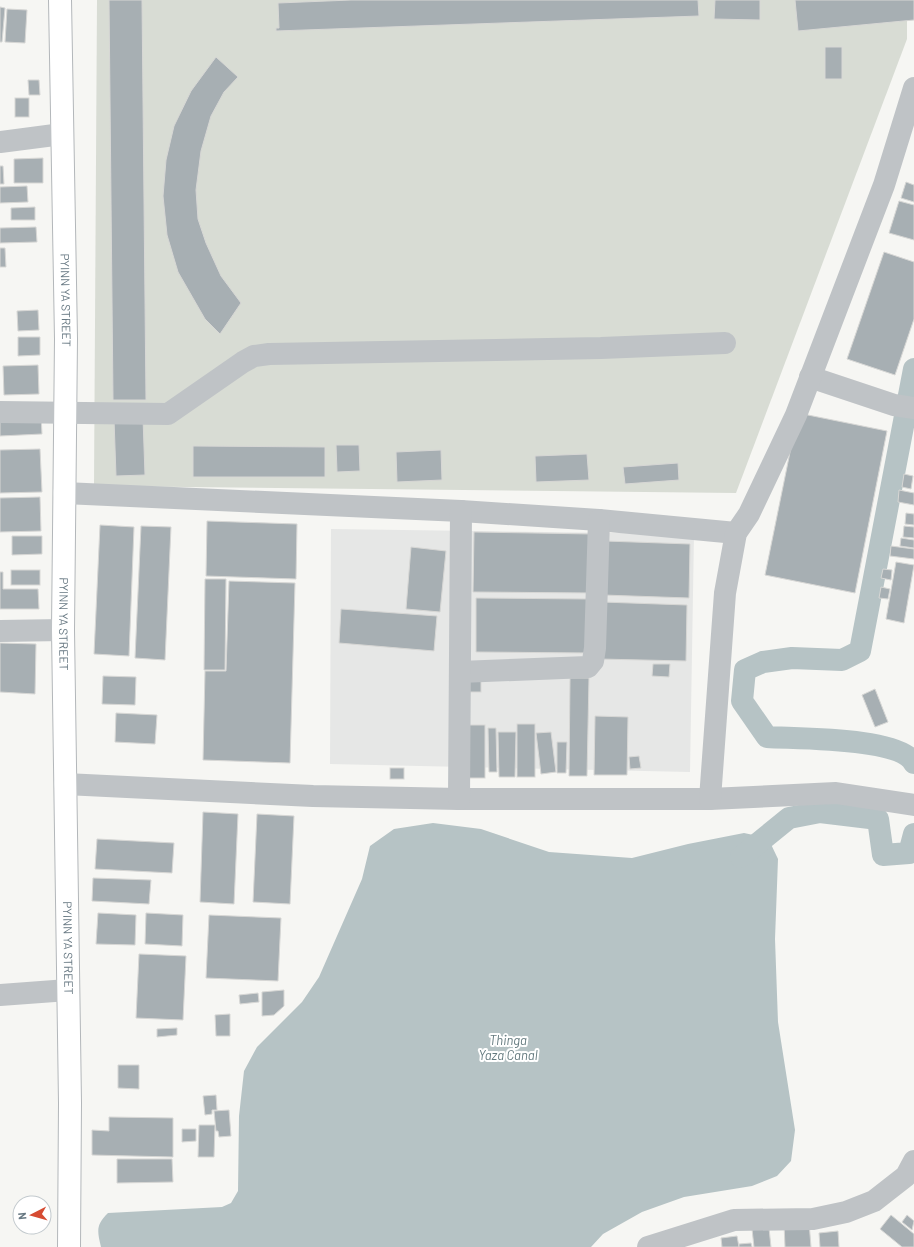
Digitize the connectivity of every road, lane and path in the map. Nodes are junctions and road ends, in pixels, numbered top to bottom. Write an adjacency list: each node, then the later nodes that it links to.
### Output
1 (60, 0): 3 (main road, PYINN YA STREET)
2 (914, 88): 6 (street)
3 (62, 134): 4 (street); 9 (main road, PYINN YA STREET)
4 (0, 142)
5 (725, 343): 9 (street)
6 (810, 377): 7 (street); 13 (street)
7 (904, 406)
8 (0, 412): 9 (street)
9 (65, 412): 10 (main road, PYINN YA STREET)
10 (64, 493): 11 (street); 14 (main road, PYINN YA STREET)
11 (461, 511): 12 (street); 16 (street)
12 (599, 520): 13 (street); 16 (street)
13 (736, 533): 19 (street)
14 (64, 630): 15 (street); 17 (main road, PYINN YA STREET)
15 (0, 631)
16 (460, 672): 18 (street)
17 (65, 784): 18 (street); 21 (main road, PYINN YA STREET)
18 (459, 798): 19 (street)
19 (710, 799): 20 (street)
20 (908, 804)
21 (68, 990): 22 (street); 24 (main road, PYINN YA STREET)
22 (0, 995)
23 (914, 1161): 25 (street)
24 (69, 1247)
25 (648, 1247)

